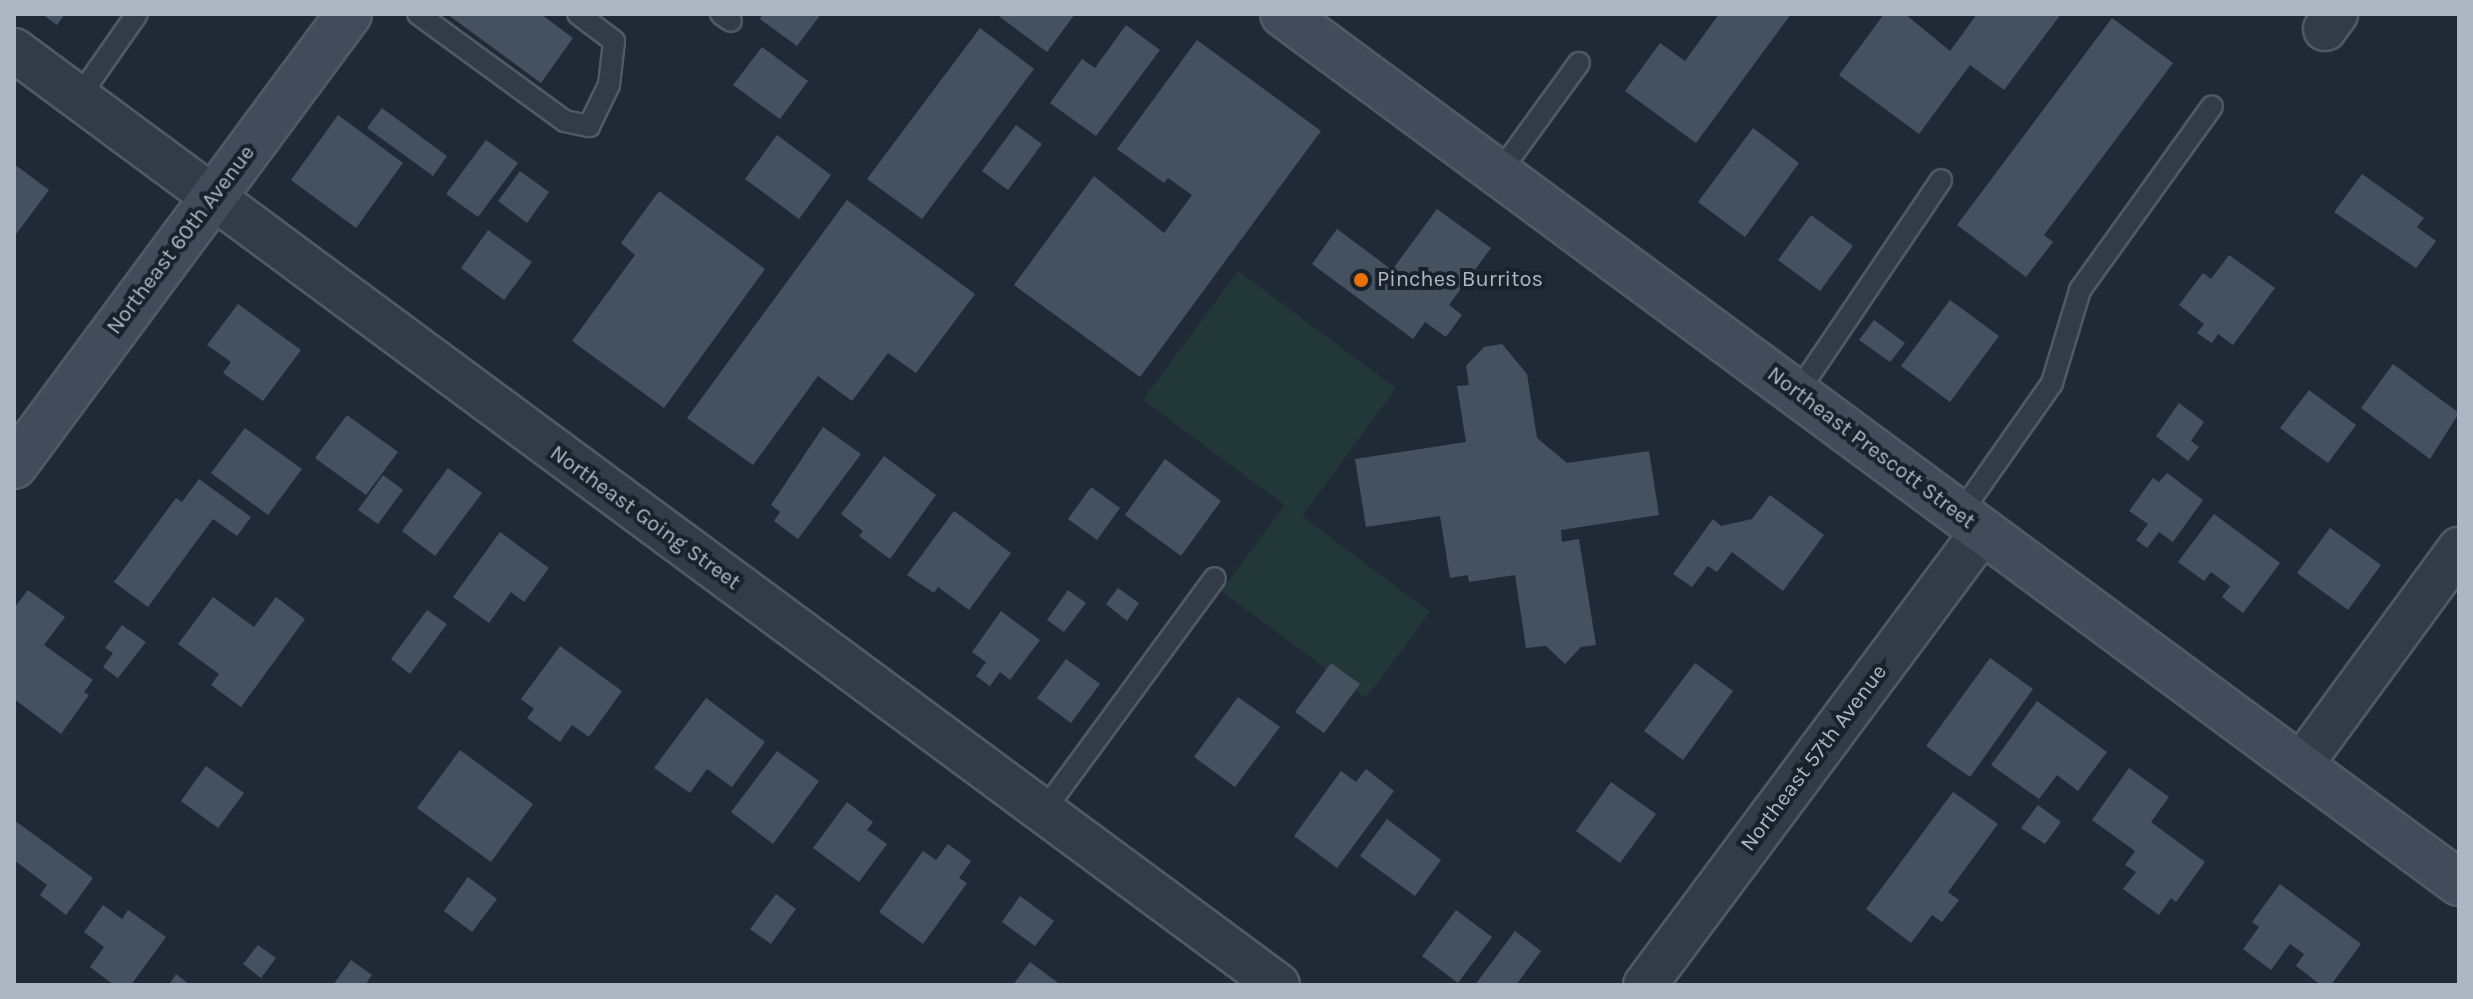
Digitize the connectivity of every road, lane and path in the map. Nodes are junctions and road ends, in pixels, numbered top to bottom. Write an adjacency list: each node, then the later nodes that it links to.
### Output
1 (137, 14): 8 (lane)
2 (349, 14): 12 (street, Northeast 60th Avenue)
3 (418, 14): 4 (lane)
4 (578, 14)
5 (1283, 14): 10 (street, Northeast Prescott Street)
6 (14, 50): 8 (street, Northeast Going Street)
7 (1579, 63): 10 (lane)
8 (79, 97): 12 (street, Northeast Going Street)
9 (2212, 106): 15 (lane)
10 (1499, 173): 13 (street, Northeast Prescott Street)
11 (1941, 180): 13 (lane)
12 (212, 198): 14 (street, Northeast 60th Avenue); 19 (street, Northeast Going Street)
13 (1797, 393): 15 (street, Northeast Prescott Street)
14 (14, 466)
15 (1971, 522): 18 (street, Northeast Prescott Street); 22 (street, Northeast 57th Avenue)
16 (2459, 549): 18 (street)
17 (1215, 578): 19 (lane)
18 (2301, 765): 20 (street, Northeast Prescott Street)
19 (1043, 812): 21 (street, Northeast Going Street)
20 (2459, 883)
21 (1278, 985)
22 (1645, 985)

